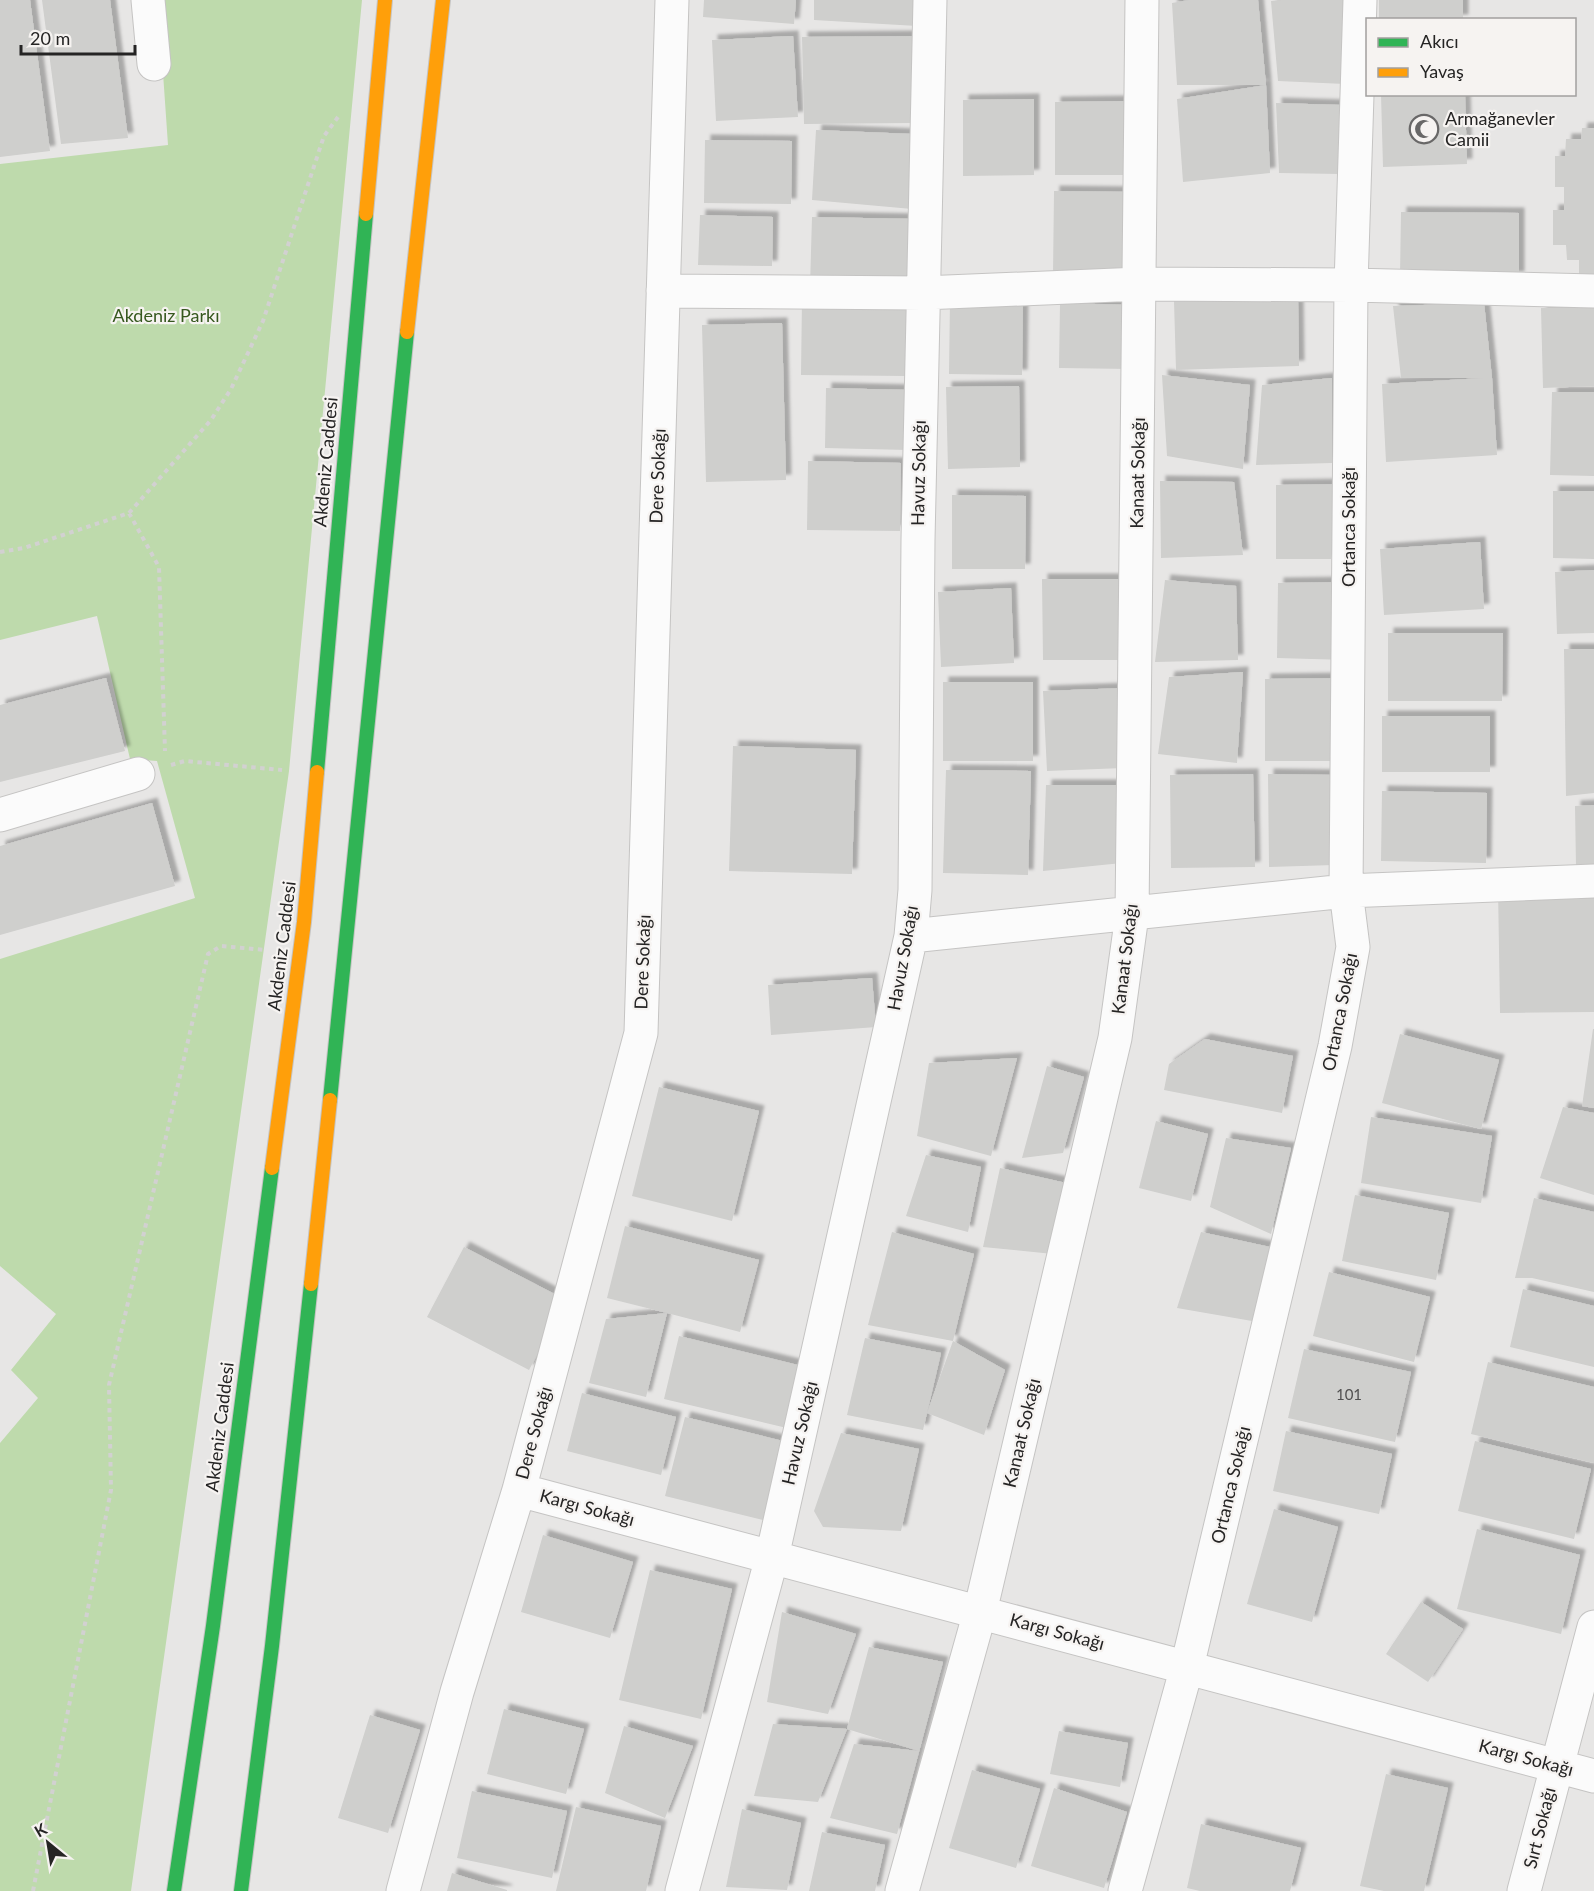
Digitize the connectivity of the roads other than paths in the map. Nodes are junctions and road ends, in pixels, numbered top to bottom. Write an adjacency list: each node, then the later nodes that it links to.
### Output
1 (148, 0): 8 (street)
2 (385, 0): 27 (main road, Akdeniz Caddesi)
3 (442, 0): 28 (main road)
4 (672, 0): 11 (street, Dere Sokağı)
5 (930, 0): 13 (street, Havuz Sokağı)
6 (1142, 0): 9 (street, Kanaat Sokağı)
7 (1360, 0): 10 (street, Ortanca Sokağı)
8 (154, 64)
9 (1140, 284): 10 (street); 13 (street); 18 (street, Kanaat Sokağı)
10 (1351, 285): 12 (street); 17 (street, Ortanca Sokağı)
11 (663, 291): 13 (street); 20 (street, Dere Sokağı)
12 (1594, 291)
13 (923, 292): 19 (street, Havuz Sokağı)
14 (138, 774): 15 (street)
15 (0, 815)
16 (1594, 881): 17 (street)
17 (1347, 891): 18 (street); 24 (street, Ortanca Sokağı)
18 (1132, 915): 19 (street); 22 (street, Kanaat Sokağı)
19 (911, 936): 21 (street, Havuz Sokağı)
20 (519, 1490): 21 (street, Kargı Sokağı); 29 (street, Dere Sokağı)
21 (772, 1557): 22 (street, Kargı Sokağı); 30 (street, Havuz Sokağı)
22 (980, 1612): 24 (street, Kargı Sokağı); 31 (street, Kanaat Sokağı)
23 (1594, 1627): 25 (street, Sırt Sokağı)
24 (1187, 1667): 25 (street, Kargı Sokağı); 32 (street, Ortanca Sokağı)
25 (1556, 1766): 26 (street, Kargı Sokağı); 33 (street, Sırt Sokağı)
26 (1594, 1776)
27 (174, 1891)
28 (241, 1891)
29 (403, 1891)
30 (682, 1891)
31 (902, 1891)
32 (1125, 1891)
33 (1524, 1891)

